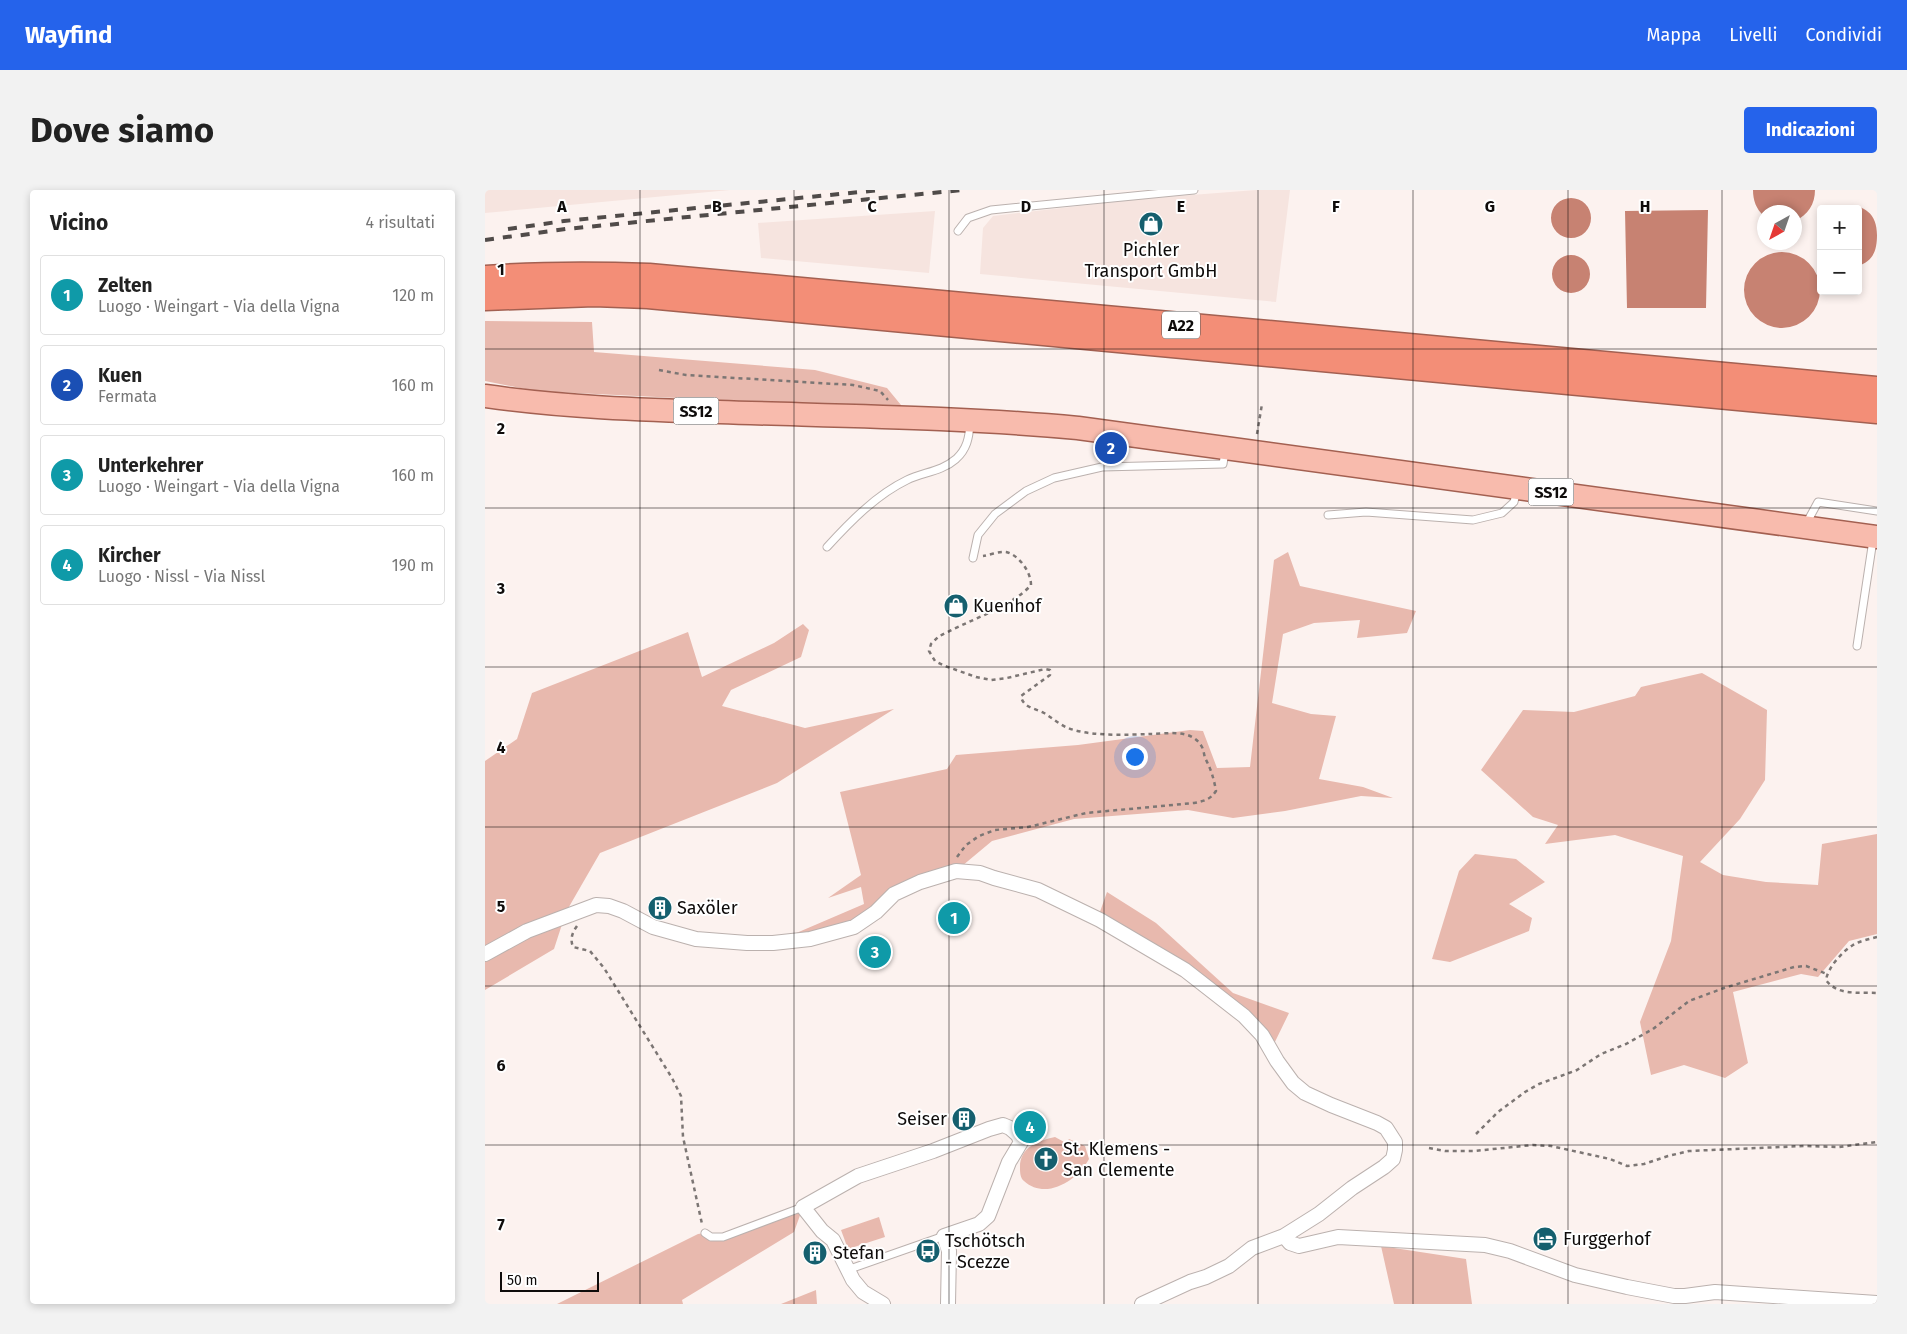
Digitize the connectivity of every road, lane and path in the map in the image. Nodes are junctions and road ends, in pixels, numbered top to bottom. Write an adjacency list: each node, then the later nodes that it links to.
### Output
1 (1194, 190): 2 (lane)
2 (958, 231)
3 (485, 279): 6 (highway, A22)
4 (485, 297): 9 (highway, A22)
5 (659, 370): 10 (path)
6 (1877, 390)
7 (485, 396): 10 (main road, SS12)
8 (1262, 404): 13 (path)
9 (1877, 410)
10 (894, 418): 11 (main road, SS12)
11 (970, 421): 12 (main road, SS12); 19 (lane)
12 (1225, 447): 13 (main road, SS12); 20 (lane)
13 (1255, 451): 14 (main road, SS12)
14 (1518, 487): 16 (lane); 17 (main road, SS12)
15 (1877, 511): 17 (lane)
16 (1328, 515)
17 (1804, 527): 18 (main road, SS12)
18 (1875, 537): 21 (lane)
19 (827, 547)
20 (973, 558): 22 (path)
21 (1857, 646)
22 (957, 871): 23 (street); 34 (street)
23 (596, 905): 25 (street); 32 (path)
24 (1877, 938): 26 (path)
25 (485, 954)
26 (1827, 974): 27 (path); 28 (path)
27 (1877, 993)
28 (1476, 1134)
29 (1877, 1142): 30 (path)
30 (1429, 1148)
31 (803, 1207): 32 (lane); 33 (street); 35 (street)
32 (705, 1233)
33 (944, 1236): 35 (lane); 38 (street)
34 (1284, 1236): 36 (street); 39 (street)
35 (847, 1270): 37 (street)
36 (1877, 1303)
37 (883, 1304)
38 (948, 1304)
39 (1142, 1304)

